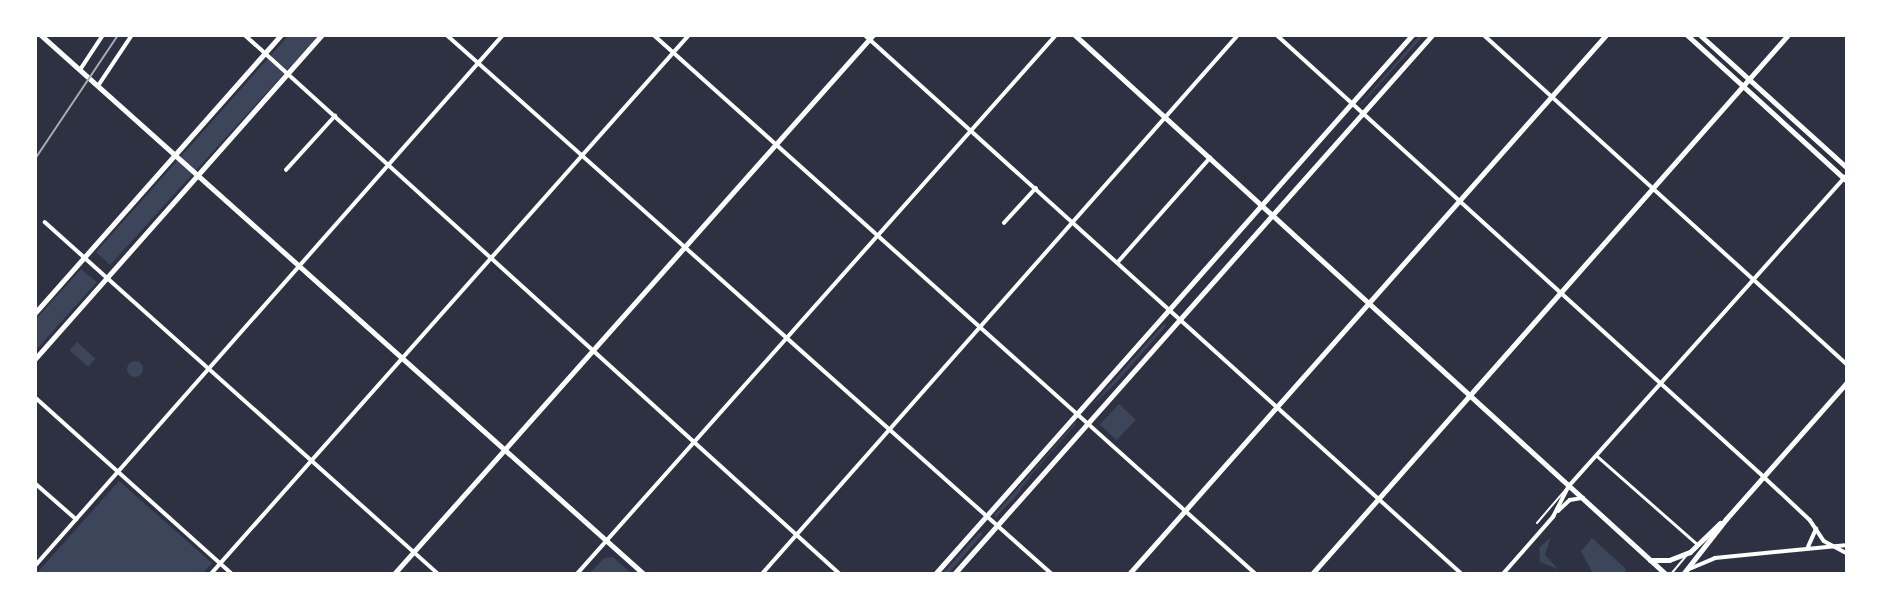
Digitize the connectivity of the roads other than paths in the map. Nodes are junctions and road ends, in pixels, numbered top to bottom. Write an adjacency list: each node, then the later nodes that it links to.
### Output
1 (41, 35): 26 (main road)
2 (103, 35): 26 (street)
3 (132, 35): 29 (street)
4 (245, 35): 23 (street)
5 (281, 35): 23 (main road)
6 (322, 35): 27 (main road)
7 (447, 35): 25 (street)
8 (503, 35): 25 (street)
9 (654, 35): 24 (street)
10 (690, 35): 24 (street)
11 (1056, 35): 36 (street)
12 (1075, 35): 35 (main road)
13 (1238, 35): 35 (street)
14 (1276, 35): 32 (street)
15 (1412, 35): 32 (main road)
16 (1432, 35): 33 (main road)
17 (1484, 35): 31 (street)
18 (1606, 35): 31 (main road)
19 (1687, 35): 30 (main road)
20 (1700, 35): 28 (main road)
21 (1788, 35): 28 (main road)
22 (869, 36): 36 (street); 37 (main road)
23 (265, 53): 27 (street); 38 (main road)
24 (674, 53): 37 (street); 39 (street)
25 (478, 63): 39 (street); 41 (street)
26 (80, 70): 29 (main road)
27 (288, 74): 34 (street); 44 (main road)
28 (1748, 79): 30 (main road); 42 (main road)
29 (98, 86): 38 (main road)
30 (1742, 86): 45 (main road); 47 (main road)
31 (1552, 96): 47 (street); 48 (main road)
32 (1352, 104): 33 (street); 49 (main road)
33 (1363, 113): 48 (street); 50 (main road)
34 (335, 116): 41 (street); 43 (street)
35 (1165, 117): 40 (main road); 51 (street)
36 (971, 130): 46 (street); 54 (street)
37 (777, 144): 54 (street); 55 (main road)
38 (174, 155): 44 (main road); 56 (main road)
39 (582, 156): 55 (street); 57 (street)
40 (1210, 158): 49 (main road); 58 (street)
41 (388, 165): 57 (street); 59 (street)
42 (1847, 168)
43 (286, 170)
44 (197, 176): 59 (main road); 60 (main road)
45 (1846, 178): 61 (street)
46 (1036, 188): 51 (street); 53 (street)
47 (1653, 188): 61 (street); 62 (main road)
48 (1459, 201): 62 (street); 63 (main road)
49 (1262, 205): 50 (main road); 64 (main road)
50 (1272, 214): 63 (main road); 66 (main road)
51 (1072, 220): 58 (street); 67 (street)
52 (45, 222): 56 (street)
53 (1004, 223)
54 (878, 235): 67 (street); 68 (street)
55 (684, 248): 68 (street); 69 (main road)
56 (84, 257): 60 (street); 65 (main road)
57 (492, 258): 69 (street); 71 (street)
58 (1118, 262): 64 (street)
59 (299, 267): 71 (main road); 73 (street)
60 (107, 278): 70 (main road); 73 (street)
61 (1754, 280): 72 (street); 75 (street)
62 (1562, 292): 75 (street); 76 (main road)
63 (1369, 303): 76 (main road); 78 (main road)
64 (1170, 309): 66 (street); 79 (main road)
65 (35, 313)
66 (1180, 318): 78 (street); 80 (main road)
67 (978, 325): 79 (street); 81 (street)
68 (786, 338): 81 (street); 82 (street)
69 (594, 350): 82 (street); 83 (main road)
70 (35, 359)
71 (402, 359): 83 (main road); 85 (street)
72 (1847, 364)
73 (209, 369): 85 (street); 86 (street)
74 (1847, 382): 87 (main road)
75 (1661, 383): 84 (street); 87 (street)
76 (1470, 396): 89 (main road); 91 (main road)
77 (35, 397): 86 (street)
78 (1277, 407): 91 (street); 92 (main road)
79 (1078, 413): 80 (street); 93 (main road)
80 (1089, 423): 92 (street); 98 (main road)
81 (890, 430): 93 (street); 100 (street)
82 (694, 442): 100 (street); 101 (street)
83 (504, 450): 101 (main road); 106 (main road)
84 (1596, 455): 89 (street); 102 (street)
85 (312, 461): 106 (street); 110 (street)
86 (118, 472): 95 (street); 110 (street)
87 (1763, 476): 96 (main road); 99 (street)
88 (35, 483): 95 (street)
89 (1569, 486): 90 (main road); 94 (street); 97 (lane)
90 (1583, 498): 94 (street); 109 (main road)
91 (1379, 499): 126 (main road); 127 (street)
92 (1185, 510): 124 (main road); 125 (street)
93 (987, 516): 98 (street); 121 (main road)
94 (1553, 517): 128 (street)
95 (76, 519): 111 (street)
96 (1726, 519): 102 (main road); 112 (main road)
97 (1537, 523)
98 (998, 526): 122 (main road); 123 (street)
99 (1816, 528): 104 (street); 105 (street)
100 (796, 535): 119 (street); 120 (street)
101 (606, 541): 117 (street); 118 (main road)
102 (1697, 544): 107 (main road)
103 (1847, 545): 104 (street)
104 (1833, 546): 105 (street); 108 (street)
105 (1806, 548): 112 (street)
106 (413, 552): 115 (main road); 116 (street)
107 (1690, 552): 109 (main road); 129 (lane)
108 (1847, 553)
109 (1650, 560): 129 (main road)
110 (220, 564): 113 (street); 114 (street)
111 (35, 566)
112 (1684, 572)
113 (211, 574)
114 (232, 574)
115 (394, 574)
116 (438, 574)
117 (577, 574)
118 (644, 574)
119 (762, 574)
120 (840, 574)
121 (935, 574)
122 (954, 574)
123 (1052, 574)
124 (1129, 574)
125 (1256, 574)
126 (1312, 574)
127 (1462, 574)
128 (1503, 574)
129 (1668, 574)

